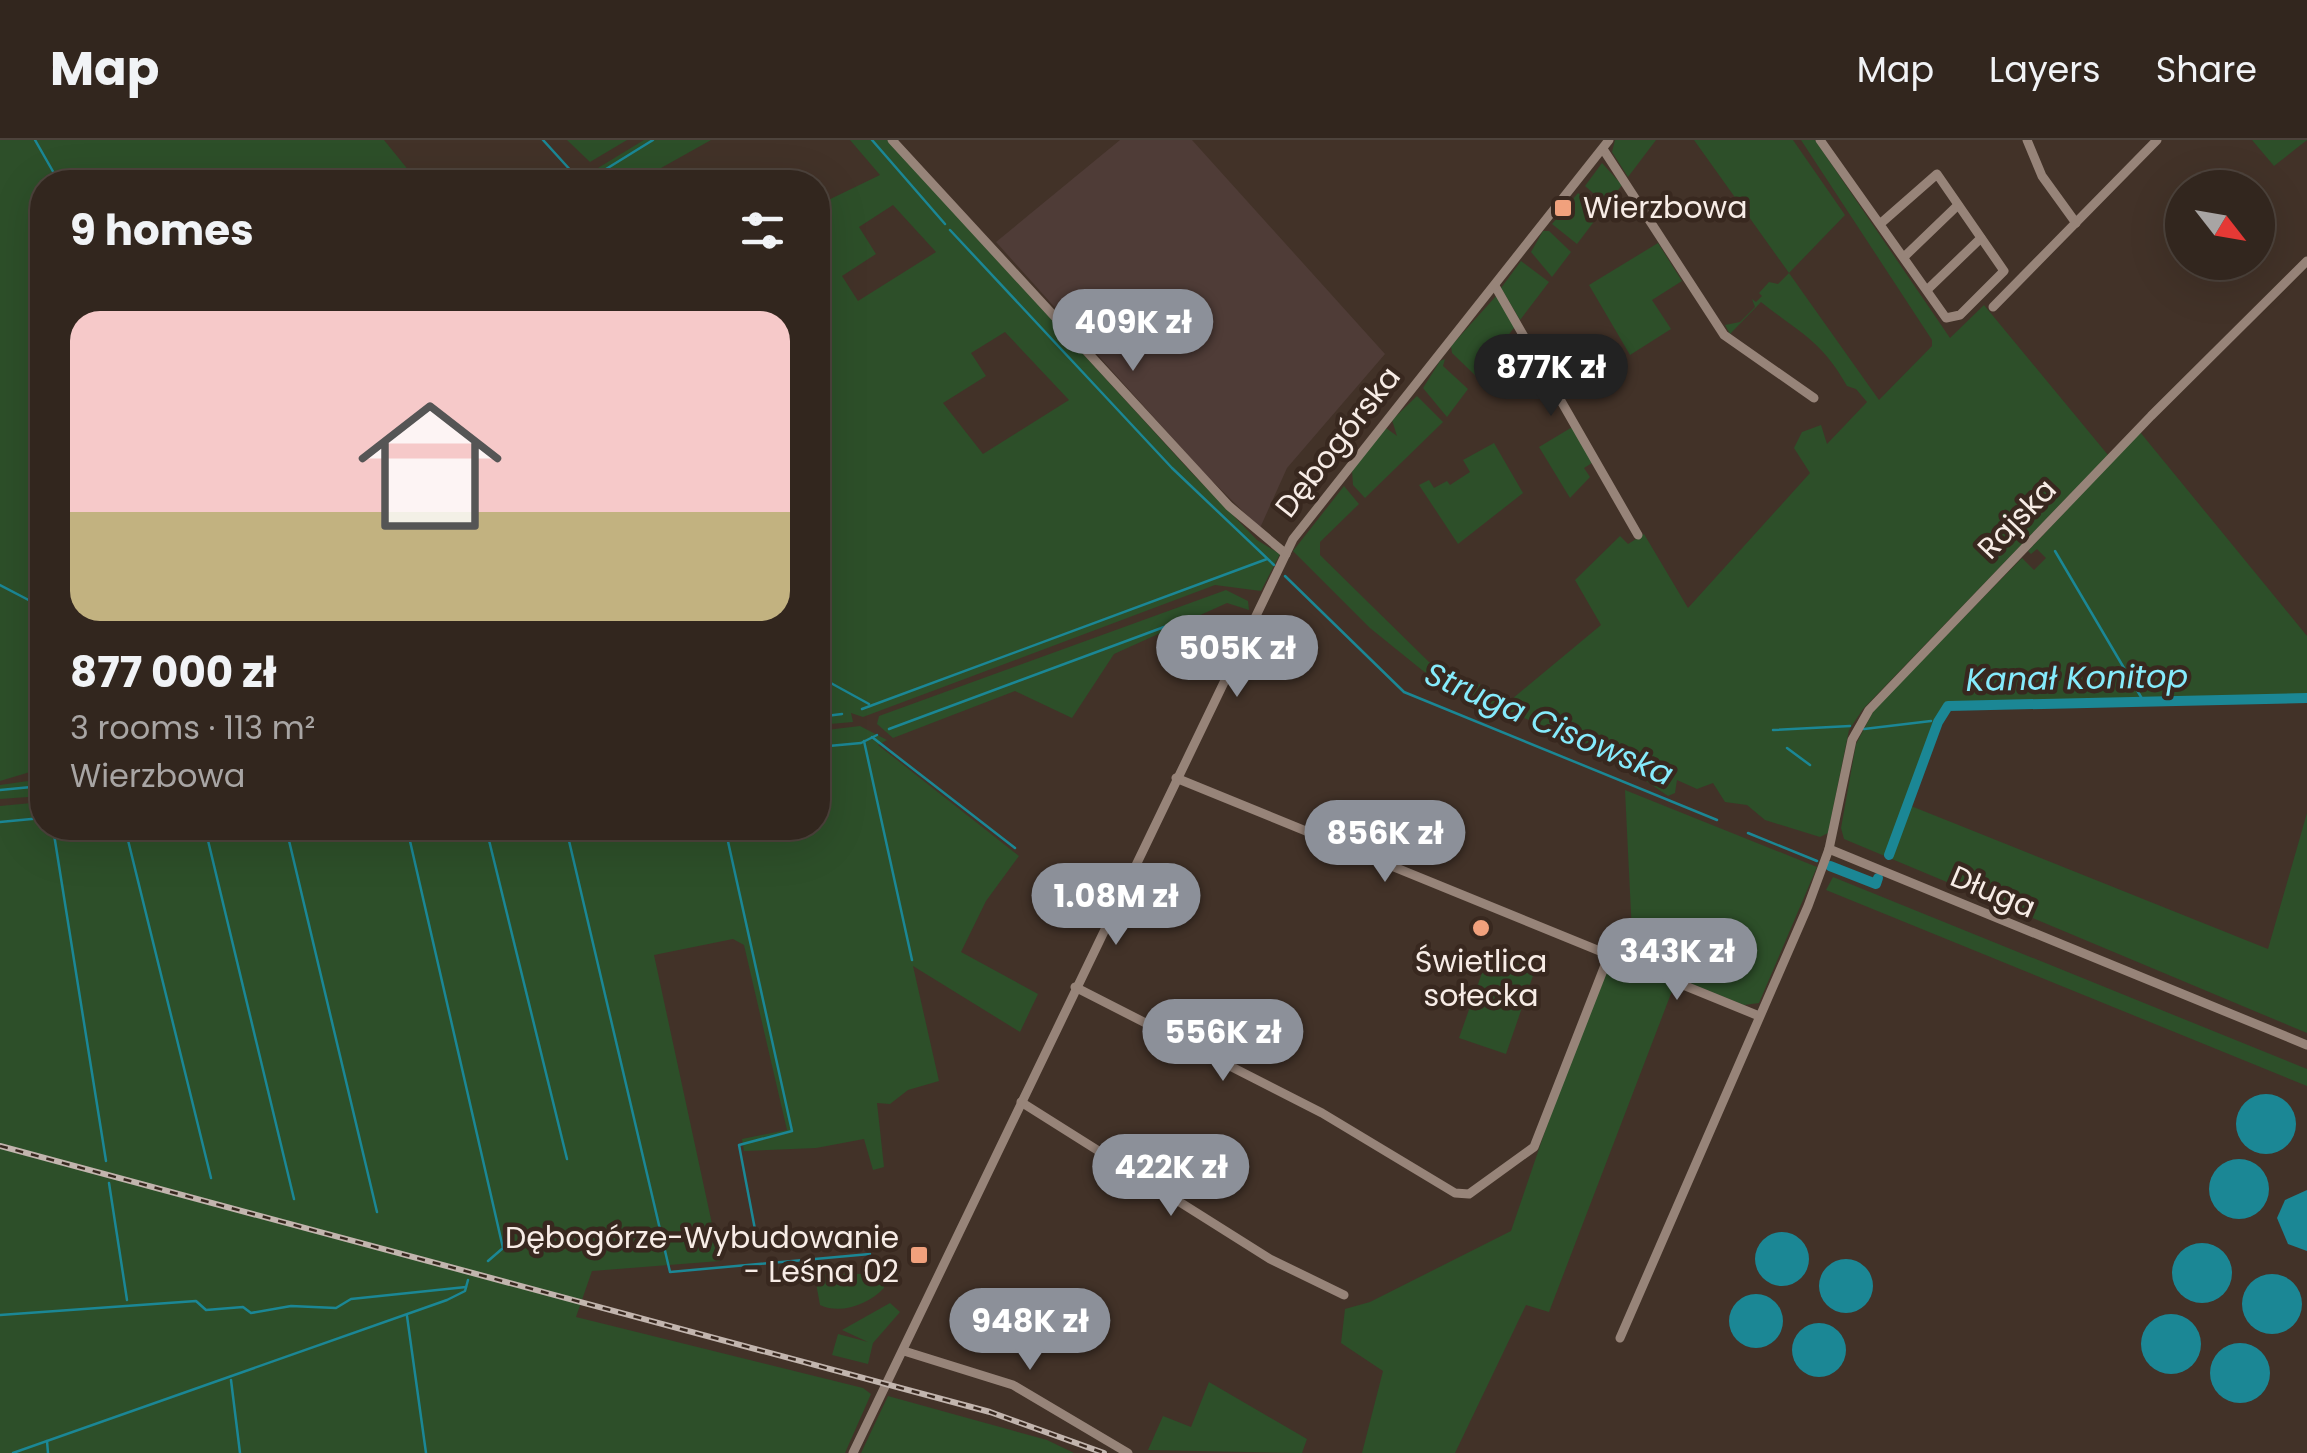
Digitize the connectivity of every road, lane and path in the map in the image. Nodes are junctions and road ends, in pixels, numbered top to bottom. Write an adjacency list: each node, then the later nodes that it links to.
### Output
1 (892, 140): 17 (street)
2 (1820, 140): 8 (street)
3 (2027, 140): 7 (street)
4 (2151, 142): 7 (street)
5 (1606, 144): 12 (street, Dębogórska); 15 (street)
6 (1958, 205): 8 (street); 9 (street); 10 (street)
7 (2076, 223): 14 (street)
8 (1880, 224): 10 (street)
9 (1980, 238): 13 (street); 13 (street)
10 (1904, 257): 13 (street)
11 (2307, 261): 19 (street, Rajska)
12 (1495, 286): 16 (street); 17 (street, Dębogórska)
13 (1927, 290)
14 (1992, 307)
15 (1814, 398)
16 (1638, 535)
17 (1286, 554): 18 (street, Dębogórska)
18 (1176, 778): 20 (street); 21 (street, Dębogórska)
19 (1829, 850): 22 (street); 23 (street, Długa)
20 (1609, 955): 21 (street); 22 (street)
21 (1075, 987): 24 (street, Dębogórska)
22 (1759, 1016): 26 (street)
23 (2307, 1045)
24 (1021, 1102): 25 (street); 27 (street, Dębogórska)
25 (1344, 1295)
26 (1620, 1338)
27 (904, 1351): 28 (street, Dębogórska); 29 (street)
28 (853, 1453)
29 (1128, 1453)

